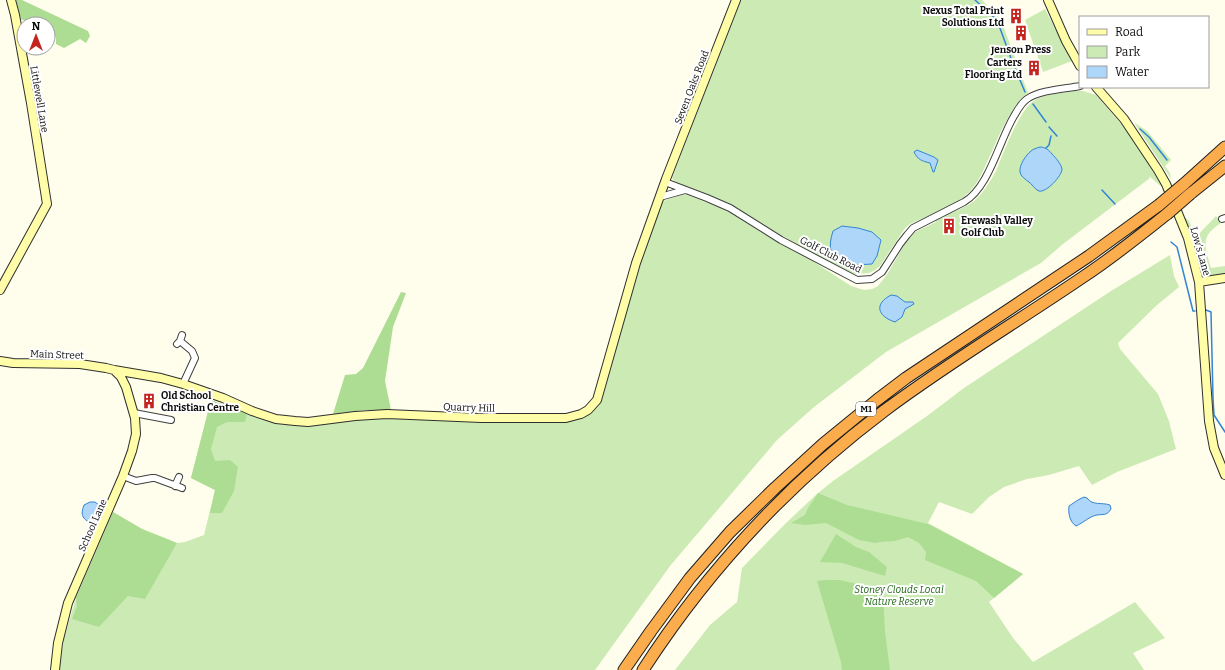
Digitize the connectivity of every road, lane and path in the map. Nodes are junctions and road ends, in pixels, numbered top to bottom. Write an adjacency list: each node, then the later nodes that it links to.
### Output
1 (11, 0): 14 (street, Littlewell Lane)
2 (736, 0): 9 (street, Seven Oaks Road)
3 (1048, 0): 4 (street)
4 (1079, 64)
5 (1079, 86): 10 (street, Golf Club Road)
6 (1097, 88): 13 (street, Low's Lane)
7 (1225, 147): 27 (highway, M1, bridge)
8 (1225, 166): 28 (highway, M1, bridge)
9 (665, 182): 10 (street, Golf Club Road); 11 (street, Quarry Hill)
10 (685, 190): 11 (street)
11 (660, 197): 19 (street, Quarry Hill)
12 (1225, 278): 13 (street)
13 (1199, 282): 23 (street, Low's Lane)
14 (0, 290)
15 (180, 340): 19 (street)
16 (0, 361): 17 (street, Main Street)
17 (114, 370): 18 (street, Quarry Hill); 20 (street, School Lane)
18 (138, 373): 19 (street, Quarry Hill); 20 (street)
19 (183, 384)
20 (126, 387): 21 (street, School Lane)
21 (134, 413): 22 (street); 24 (street, School Lane)
22 (171, 420)
23 (1225, 475)
24 (123, 476): 25 (street); 26 (street, School Lane)
25 (179, 477)
26 (55, 670)
27 (624, 670)
28 (643, 670)

